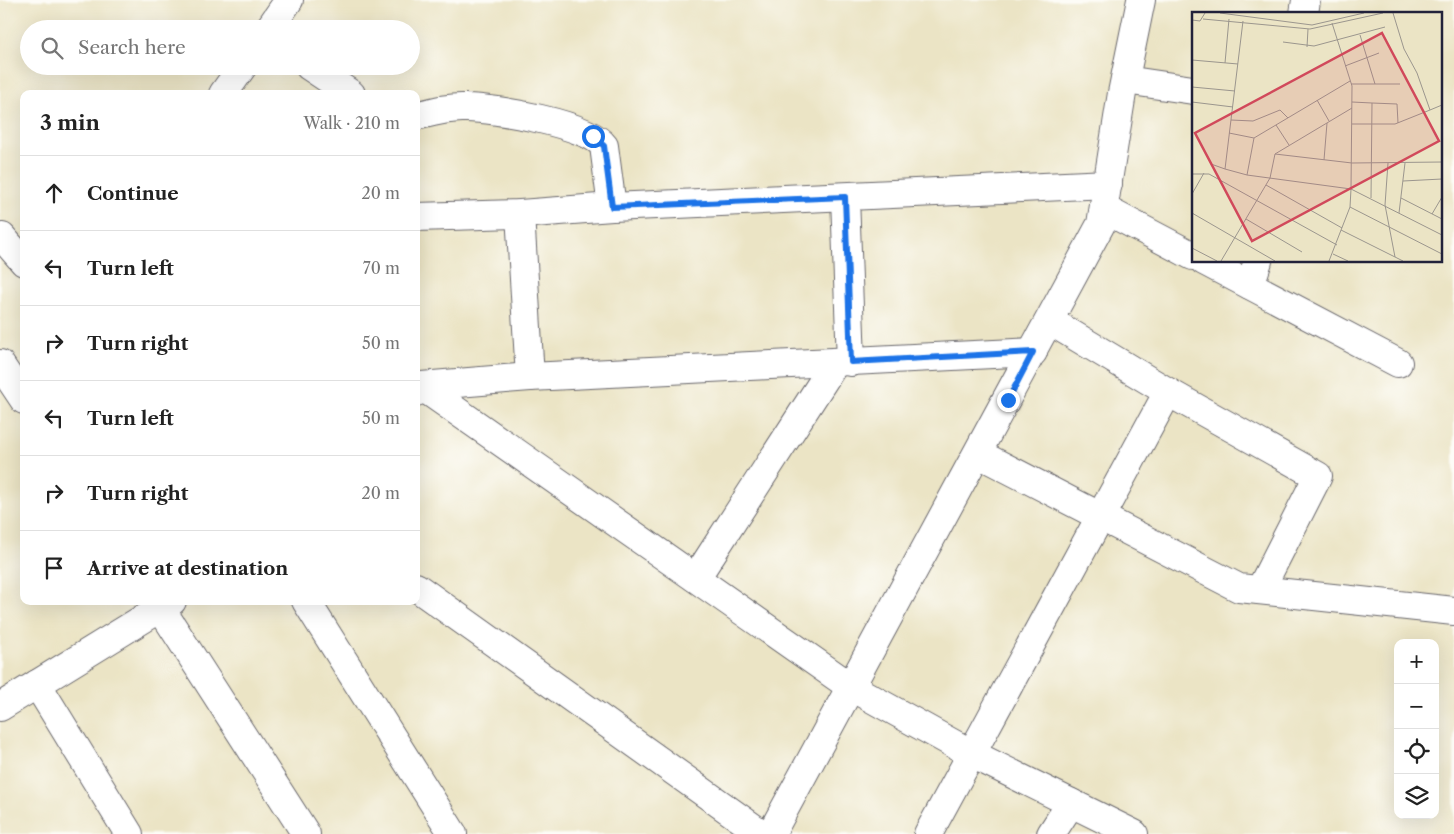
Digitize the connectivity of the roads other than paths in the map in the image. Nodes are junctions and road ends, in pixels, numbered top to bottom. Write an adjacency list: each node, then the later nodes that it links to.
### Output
1 (289, 0): 3 (street)
2 (1141, 0): 6 (street)
3 (275, 20)
4 (237, 75): 7 (street)
5 (322, 75): 8 (street)
6 (1125, 80): 9 (street); 12 (street)
7 (227, 90)
8 (345, 90)
9 (1192, 90)
10 (420, 115): 13 (street)
11 (845, 197): 12 (street); 13 (street); 23 (street)
12 (1106, 197): 17 (street); 21 (street)
13 (612, 207): 14 (street)
14 (520, 214): 15 (street); 26 (street)
15 (420, 217)
16 (2, 238): 18 (street)
17 (1192, 255)
18 (20, 258)
19 (1208, 262): 20 (street)
20 (1254, 273): 24 (street)
21 (1050, 321): 22 (street); 29 (street)
22 (1033, 352): 23 (street); 31 (street)
23 (843, 362): 26 (street); 33 (street)
24 (1398, 363)
25 (0, 364): 30 (street)
26 (530, 377): 27 (street)
27 (420, 389)
28 (420, 390): 33 (street)
29 (1168, 392): 32 (street); 35 (street)
30 (20, 394)
31 (979, 454): 32 (street); 41 (street)
32 (1100, 516): 35 (street); 43 (street)
33 (696, 578): 41 (street)
34 (420, 590): 48 (street)
35 (1260, 590): 39 (street)
36 (161, 605): 40 (street)
37 (164, 605): 46 (street)
38 (309, 605): 47 (street)
39 (1454, 611)
40 (37, 684): 42 (street); 45 (street)
41 (851, 687): 43 (street); 49 (street)
42 (0, 707)
43 (972, 754): 44 (street); 50 (street)
44 (1071, 803): 51 (street); 52 (street)
45 (129, 834)
46 (306, 834)
47 (453, 834)
48 (762, 834)
49 (771, 834)
50 (928, 834)
51 (1051, 834)
52 (1134, 834)

